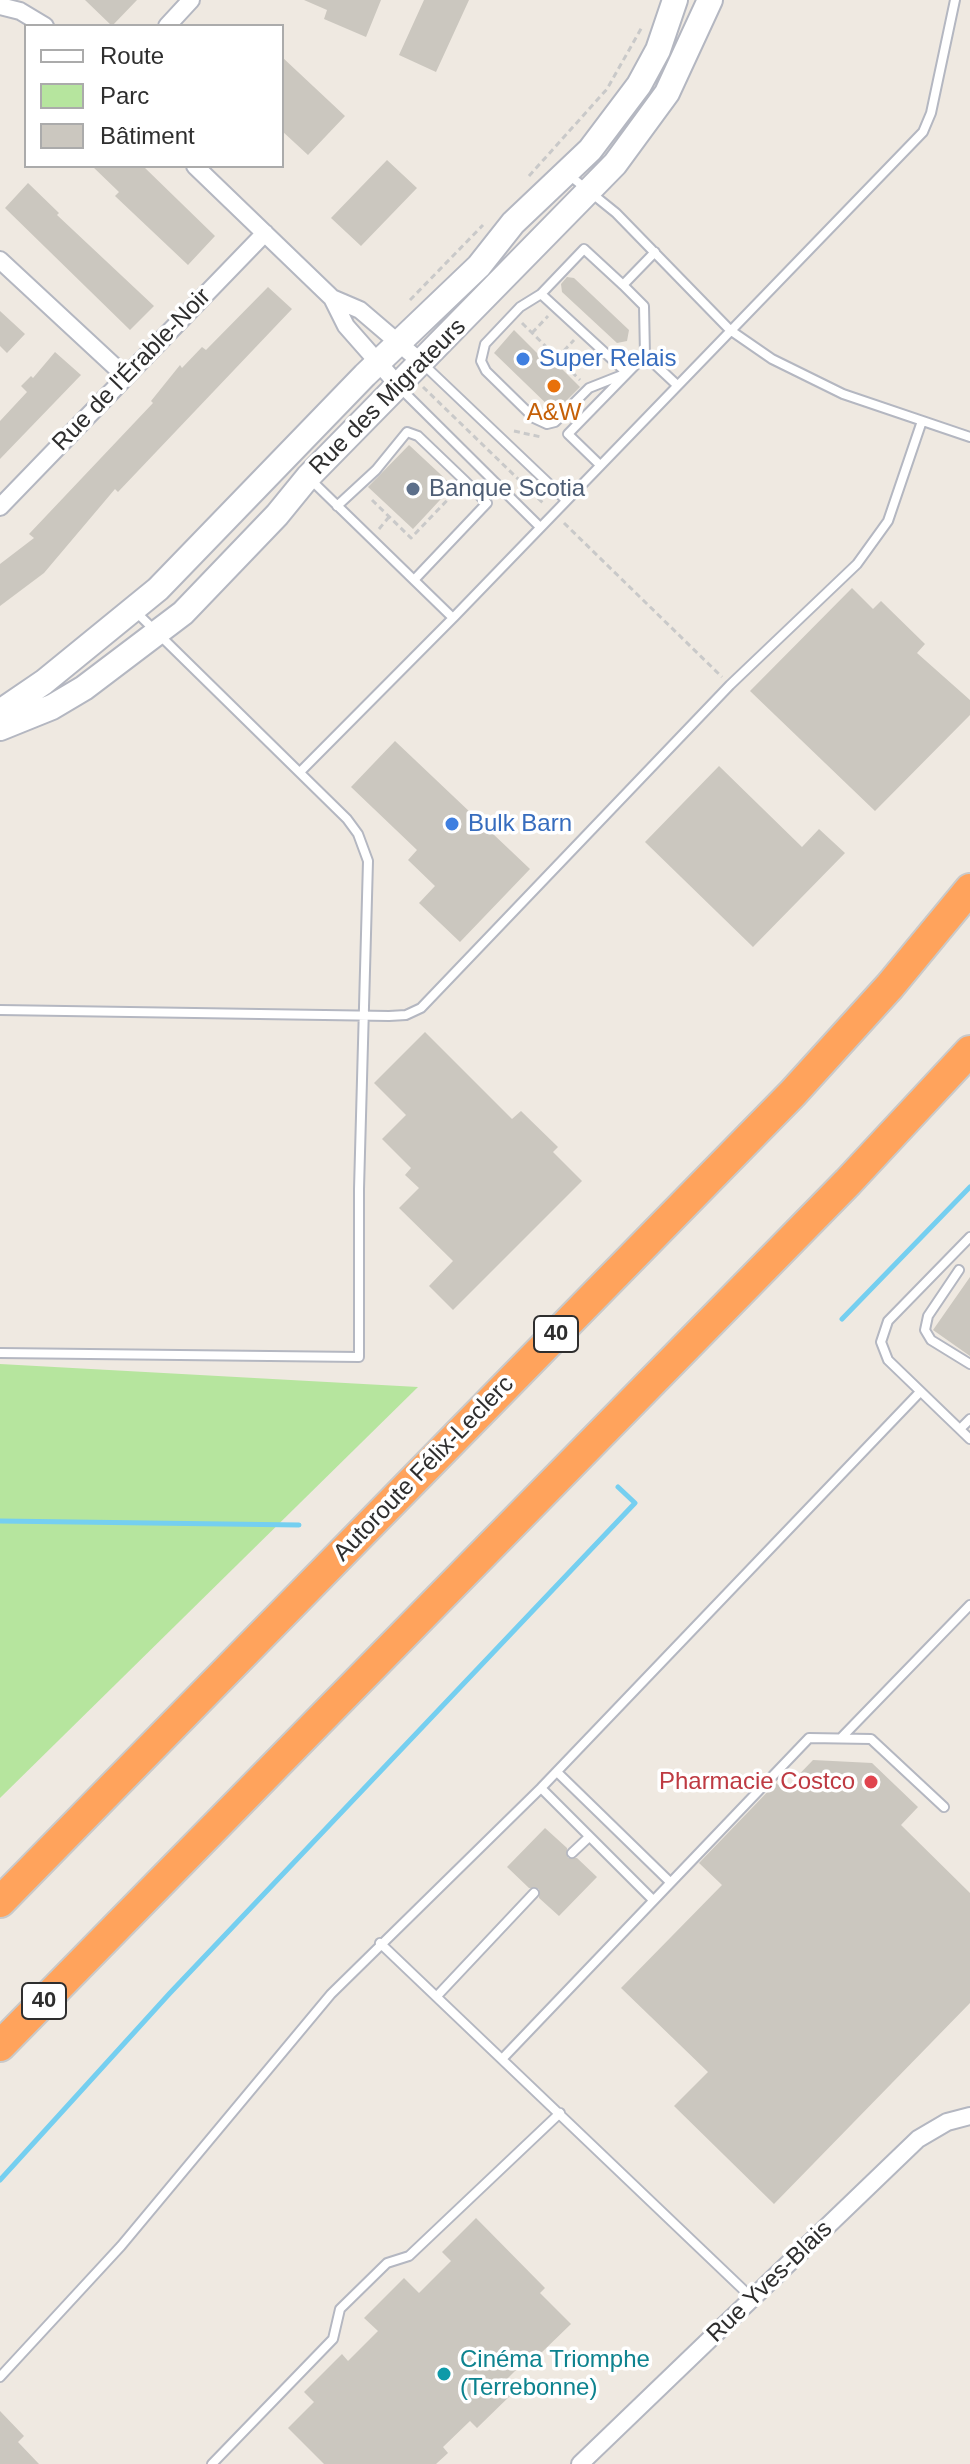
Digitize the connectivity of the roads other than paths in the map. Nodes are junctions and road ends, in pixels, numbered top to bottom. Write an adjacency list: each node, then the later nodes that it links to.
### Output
1 (191, 0): 7 (street)
2 (675, 0): 9 (street, Rue des Migrateurs)
3 (710, 0): 10 (street, Rue des Migrateurs)
4 (955, 0): 17 (lane)
5 (0, 6): 6 (street)
6 (42, 24)
7 (169, 24)
8 (197, 168): 11 (street)
9 (566, 172): 10 (lane); 18 (street, Rue des Migrateurs)
10 (590, 191): 12 (lane); 23 (street, Rue des Migrateurs)
11 (265, 233): 16 (street); 22 (street, Rue de l'Érable-Noir)
12 (655, 252): 14 (lane); 17 (lane)
13 (0, 260): 22 (street)
14 (623, 285): 15 (lane); 19 (lane)
15 (541, 294): 21 (lane); 21 (lane)
16 (332, 298): 18 (street); 20 (street)
17 (730, 330): 24 (lane); 25 (lane)
18 (400, 344): 20 (street, Rue des Migrateurs); 23 (street)
19 (645, 355): 21 (lane); 24 (lane)
20 (380, 364): 23 (street); 34 (street, Rue des Migrateurs)
21 (627, 373): 27 (lane)
22 (126, 377): 31 (street, Rue de l'Érable-Noir)
23 (414, 378): 28 (street, Rue des Migrateurs); 29 (lane); 32 (lane)
24 (677, 385): 27 (lane)
25 (922, 421): 26 (lane); 42 (lane)
26 (970, 437)
27 (600, 465): 29 (lane)
28 (308, 477): 30 (lane); 36 (street, Rue des Migrateurs)
29 (566, 500): 32 (lane)
30 (337, 506): 33 (lane); 33 (lane)
31 (0, 507)
32 (540, 527): 35 (lane)
33 (414, 580): 35 (lane)
34 (134, 610): 36 (lane); 37 (street, Rue des Migrateurs)
35 (453, 618): 39 (lane)
36 (158, 635): 38 (street, Rue des Migrateurs); 39 (lane)
37 (0, 712)
38 (0, 728)
39 (300, 772): 42 (lane)
40 (970, 889): 62 (highway, Autoroute Félix-Leclerc / 40)
41 (0, 1010): 42 (lane)
42 (364, 1016): 46 (lane)
43 (970, 1051): 65 (highway, 40)
44 (970, 1237): 48 (lane)
45 (959, 1270): 47 (lane)
46 (0, 1353)
47 (970, 1364)
48 (920, 1392): 50 (lane); 54 (lane)
49 (970, 1419): 50 (lane)
50 (960, 1429): 51 (lane)
51 (970, 1439)
52 (970, 1605): 53 (lane)
53 (841, 1738): 56 (lane); 59 (lane)
54 (557, 1772): 55 (lane); 59 (lane)
55 (541, 1788): 57 (lane); 63 (lane)
56 (944, 1807)
57 (589, 1837): 58 (lane); 61 (lane)
58 (572, 1853)
59 (670, 1882): 61 (lane)
60 (534, 1893): 64 (lane)
61 (652, 1899): 66 (lane)
62 (0, 1902)
63 (380, 1943): 64 (lane); 70 (lane)
64 (437, 1996): 66 (lane)
65 (0, 2046)
66 (503, 2058): 67 (lane)
67 (560, 2113): 69 (lane); 71 (lane)
68 (970, 2116): 69 (street, Rue Yves-Blais)
69 (752, 2298): 72 (street, Rue Yves-Blais)
70 (0, 2377)
71 (212, 2464)
72 (580, 2464)

